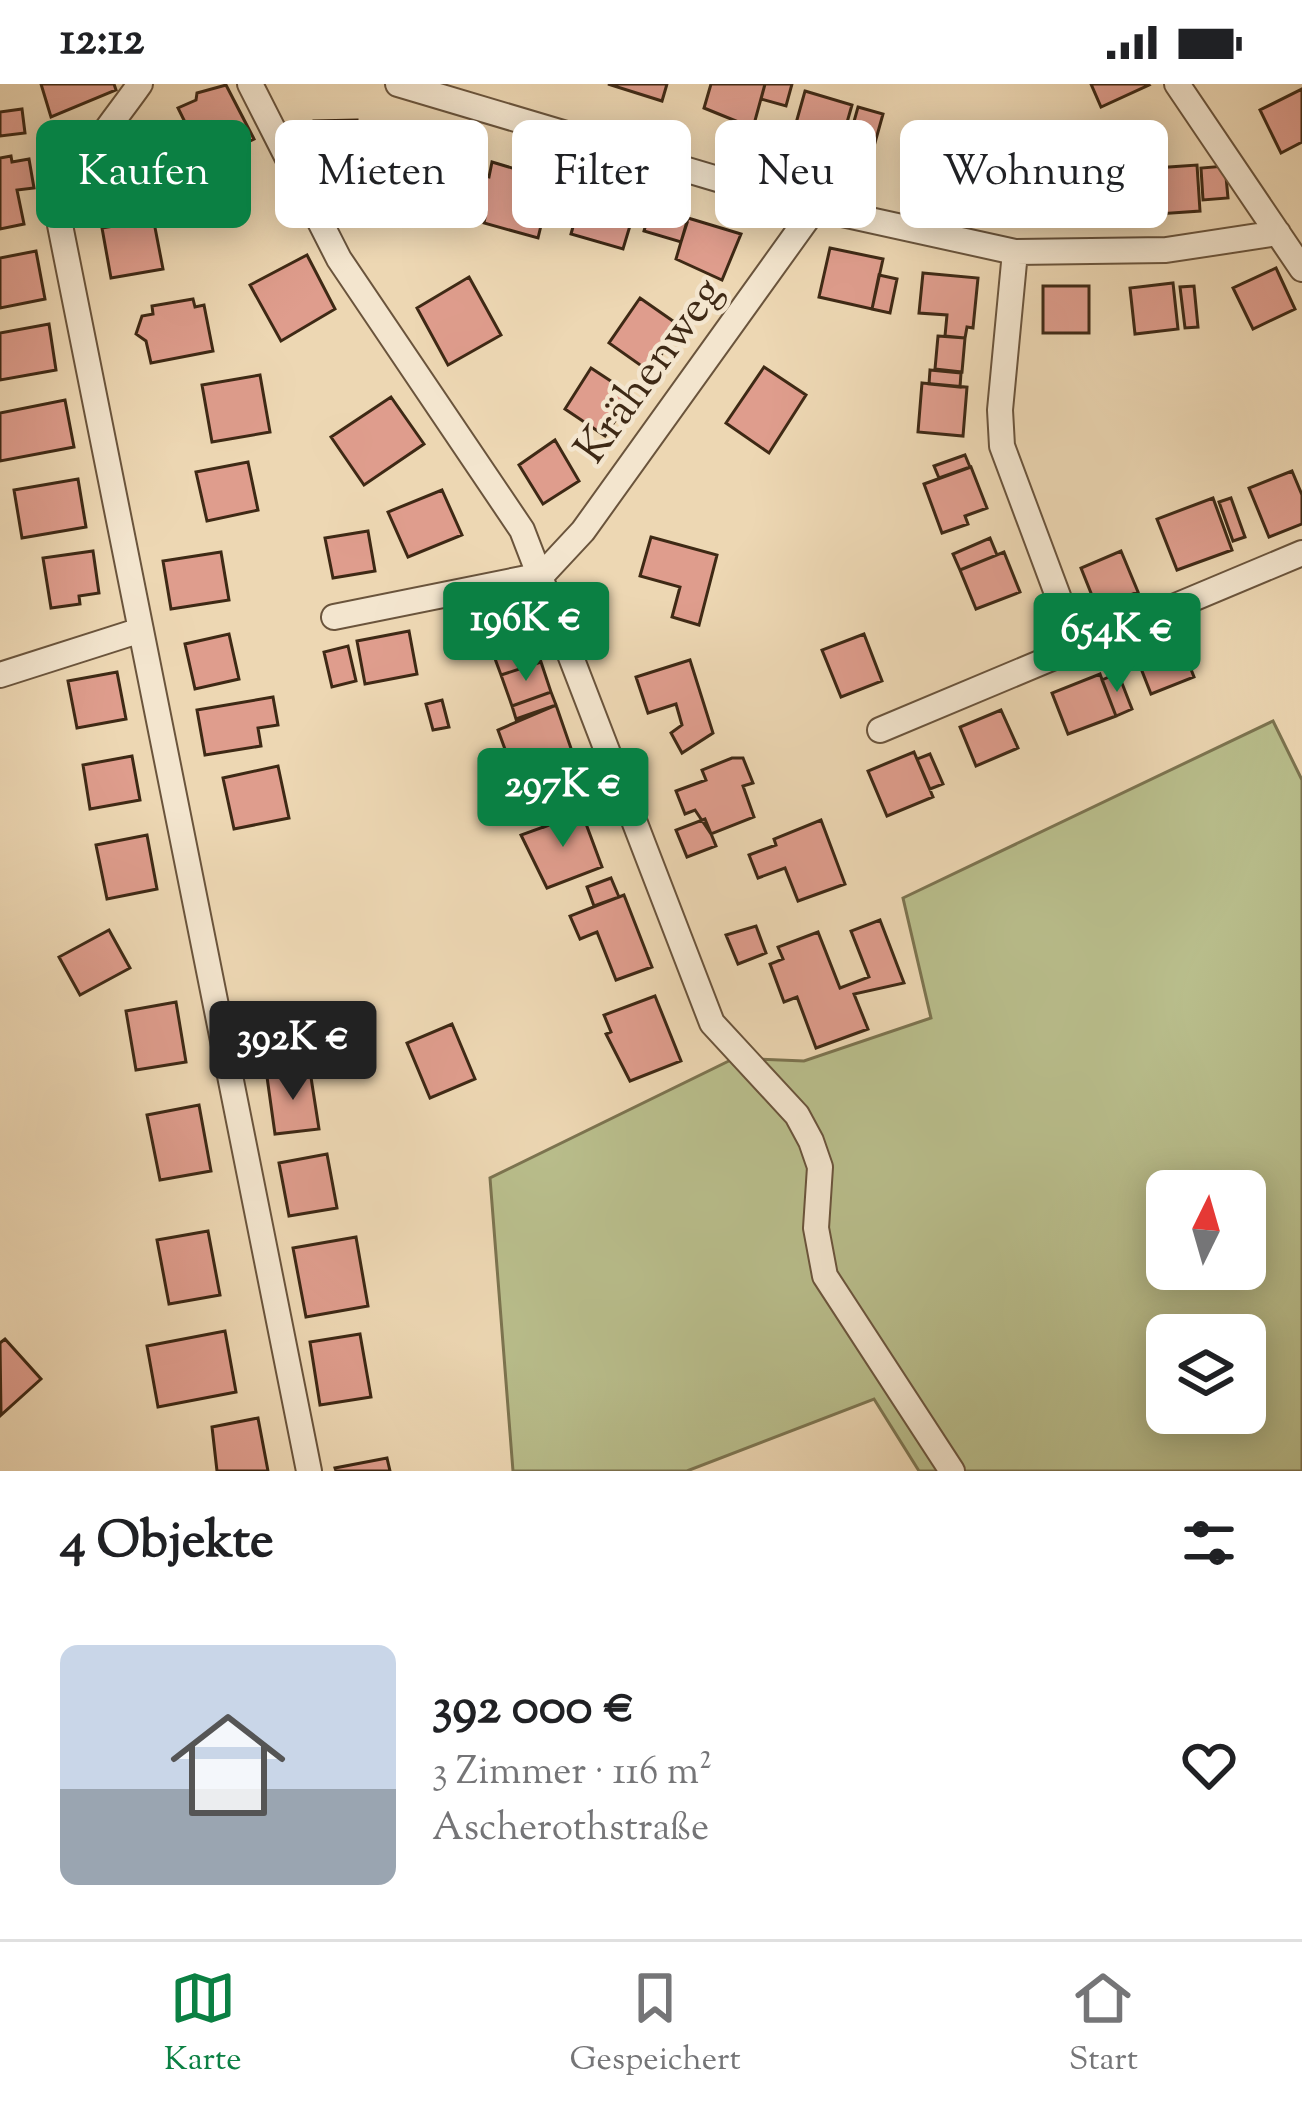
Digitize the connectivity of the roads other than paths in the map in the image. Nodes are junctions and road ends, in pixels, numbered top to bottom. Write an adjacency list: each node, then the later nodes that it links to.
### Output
1 (140, 84): 14 (street)
2 (250, 84): 12 (street)
3 (398, 84): 5 (street)
4 (1177, 84): 8 (street)
5 (715, 178)
6 (876, 222): 9 (street)
7 (800, 228): 12 (street, Krähenweg)
8 (1278, 233): 9 (street); 10 (street)
9 (1015, 252): 15 (street)
10 (1302, 269)
11 (1302, 554): 15 (street)
12 (542, 574): 13 (street); 19 (street)
13 (334, 616)
14 (141, 630): 16 (street); 18 (street)
15 (1077, 647): 17 (street)
16 (0, 674)
17 (880, 730)
18 (309, 1471)
19 (952, 1471)

